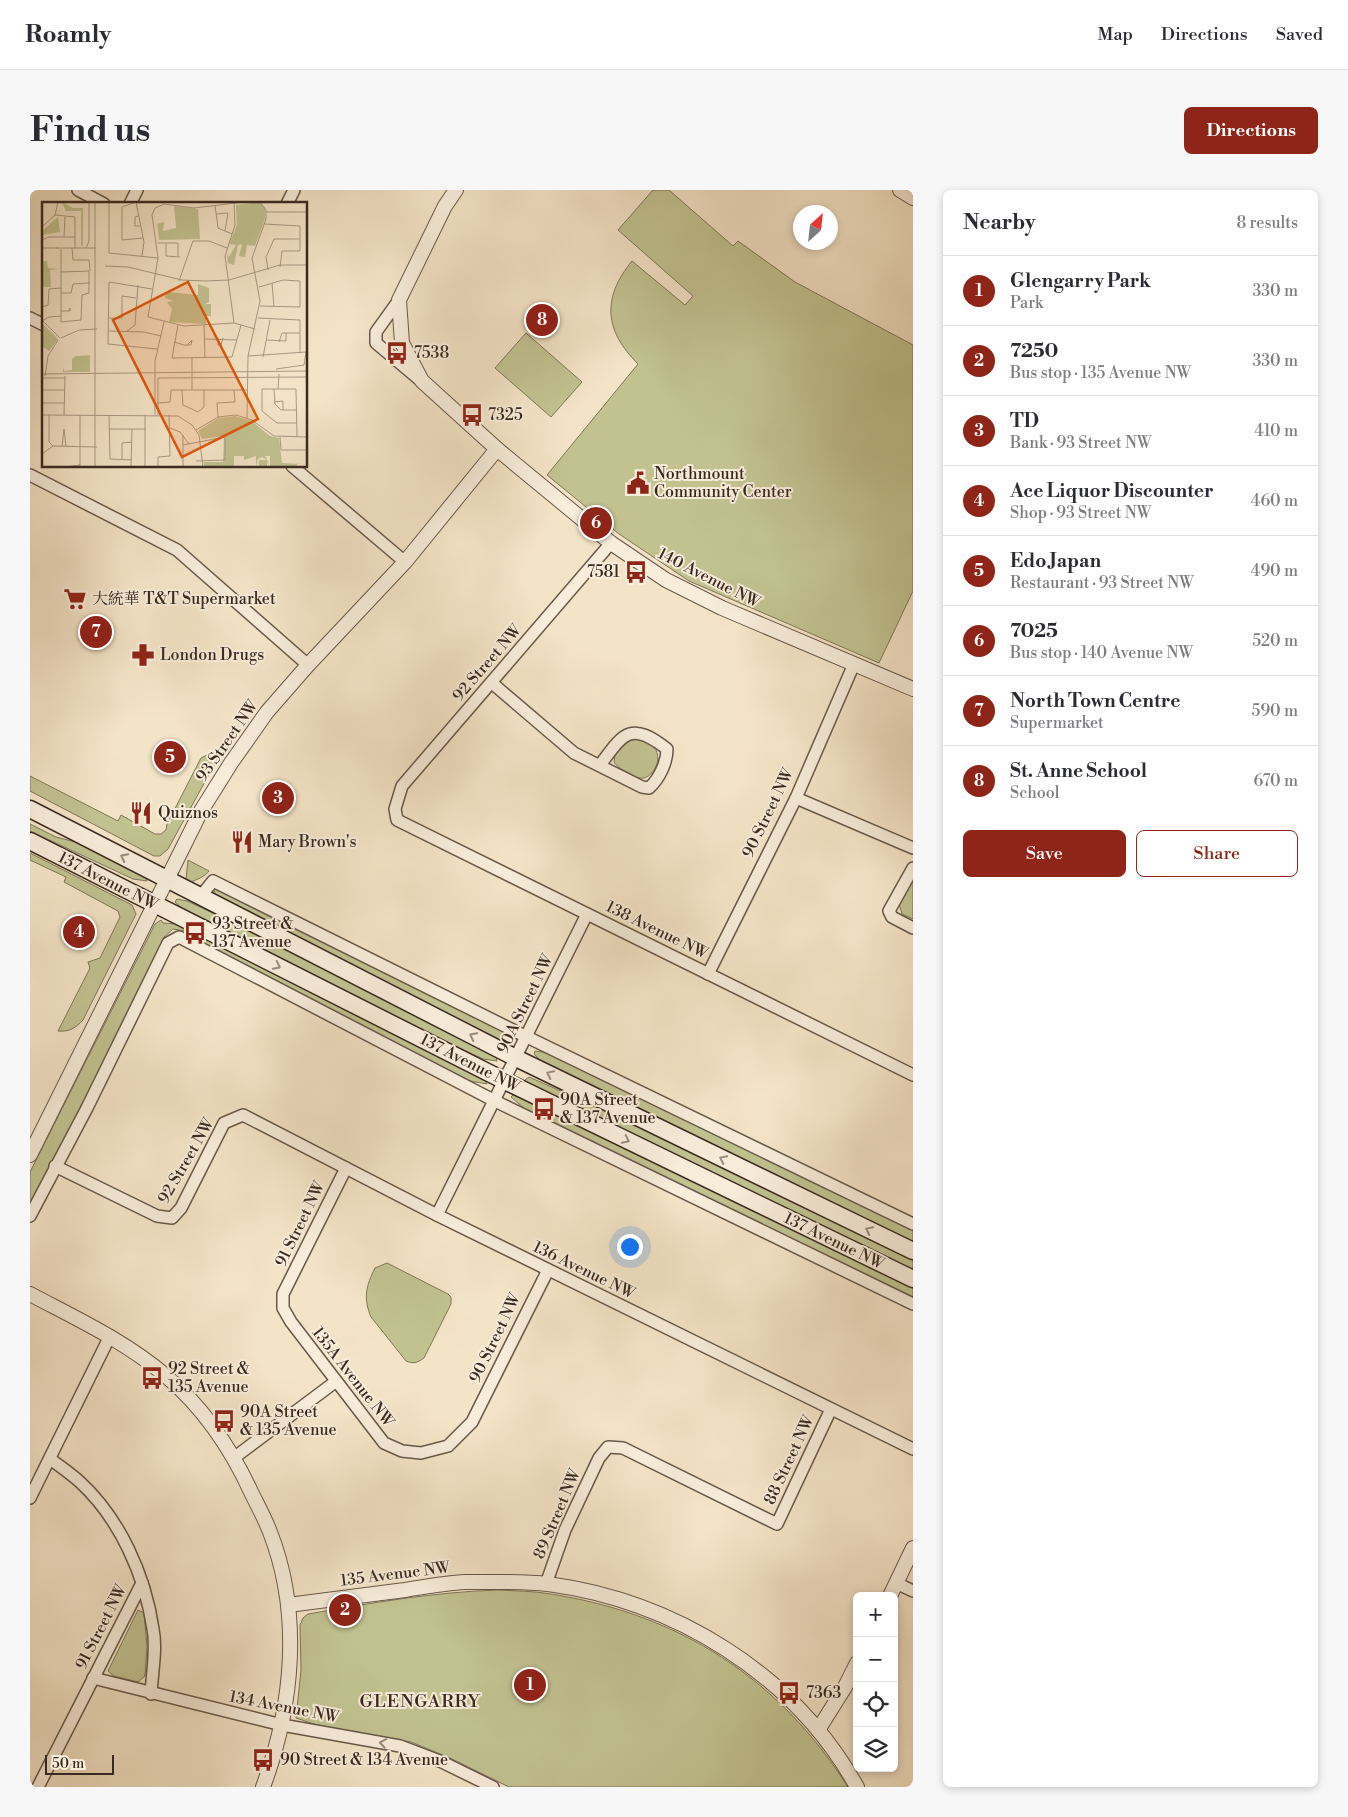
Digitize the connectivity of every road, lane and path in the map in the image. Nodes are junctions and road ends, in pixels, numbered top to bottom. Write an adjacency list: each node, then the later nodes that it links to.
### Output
1 (78, 190): 7 (street)
2 (137, 190): 8 (street)
3 (294, 190): 9 (street)
4 (456, 190): 10 (street)
5 (900, 190): 6 (street)
6 (913, 198)
7 (100, 202)
8 (131, 202)
9 (288, 202)
10 (399, 300): 13 (street); 13 (street)
11 (30, 318): 12 (street)
12 (42, 324)
13 (422, 381): 14 (street, 140 Avenue NW)
14 (497, 449): 17 (street, 140 Avenue NW); 18 (street, 93 Street NW)
15 (294, 468): 18 (street)
16 (30, 474): 20 (street)
17 (611, 542): 19 (street, 140 Avenue NW); 21 (street, 92 Street NW)
18 (405, 562): 20 (street, 93 Street NW)
19 (854, 664): 22 (street, 140 Avenue NW); 24 (street, 90 Street NW)
20 (308, 665): 32 (street, 93 Street NW)
21 (492, 682): 23 (street); 25 (street, 92 Street NW)
22 (913, 689)
23 (600, 765): 23 (street)
24 (796, 798): 30 (street); 37 (street, 90 Street NW)
25 (395, 809): 35 (street, 138 Avenue NW)
26 (30, 810): 28 (main road, 137 Avenue NW)
27 (30, 816): 28 (main road)
28 (81, 835): 32 (main road, 137 Avenue NW, one-way to 28)
29 (30, 841): 34 (main road, 137 Avenue NW)
30 (913, 848)
31 (913, 868): 36 (street)
32 (168, 880): 33 (main road, 137 Avenue NW); 34 (street, 93 Street NW)
33 (200, 897): 38 (street); 39 (main road, 137 Avenue NW, one-way to 33)
34 (155, 905): 41 (main road, 137 Avenue NW, one-way to 41); 44 (street, 93 Street NW)
35 (588, 914): 37 (street, 138 Avenue NW); 38 (street, 90A Street NW)
36 (913, 928)
37 (708, 974): 40 (street, 138 Avenue NW)
38 (527, 1037): 39 (street, 90A Street NW); 49 (street)
39 (516, 1058): 41 (street, 90A Street NW); 50 (main road, 137 Avenue NW, one-way to 39)
40 (913, 1075)
41 (505, 1081): 42 (street, 90A Street NW); 52 (main road, 137 Avenue NW, one-way to 52)
42 (495, 1101): 45 (street, 137 Avenue NW); 47 (street, 90A Street NW); 55 (street, 137 Avenue NW)
43 (243, 1115): 45 (street, 92 Street NW); 46 (street, 136 Avenue NW)
44 (30, 1154)
45 (55, 1166): 48 (street)
46 (346, 1168): 47 (street, 136 Avenue NW); 54 (street, 91 Street NW)
47 (437, 1215): 51 (street, 136 Avenue NW)
48 (30, 1216)
49 (913, 1224)
50 (913, 1251)
51 (548, 1270): 58 (street, 136 Avenue NW); 59 (street, 90 Street NW)
52 (913, 1279)
53 (30, 1294): 56 (street)
54 (283, 1294): 57 (street, 135A Avenue NW)
55 (913, 1304)
56 (110, 1336): 61 (street); 63 (street)
57 (335, 1382): 59 (street, 135A Avenue NW); 61 (street)
58 (831, 1409): 60 (street, 136 Avenue NW); 62 (street, 88 Street NW)
59 (472, 1422)
60 (913, 1449)
61 (235, 1457): 71 (street)
62 (599, 1458): 68 (street, 89 Street NW)
63 (50, 1459): 64 (street); 66 (street)
64 (30, 1498)
65 (913, 1548): 67 (street)
66 (142, 1582): 73 (street, 91 Street NW); 74 (street, 91 Street NW)
67 (896, 1583): 69 (street); 70 (street)
68 (546, 1584): 71 (street, 135 Avenue NW); 76 (street, 135 Avenue NW)
69 (913, 1591)
70 (892, 1592)
71 (288, 1605): 75 (street)
72 (853, 1671): 76 (street)
73 (93, 1678): 74 (street, 134 Avenue NW); 77 (street, 91 Street NW)
74 (151, 1694): 75 (street, 134 Avenue NW)
75 (282, 1725): 78 (street); 79 (street, 134 Avenue NW, one-way to 75)
76 (818, 1730): 80 (street, 135 Avenue NW)
77 (38, 1787)
78 (263, 1787)
79 (492, 1787)
80 (857, 1787)

